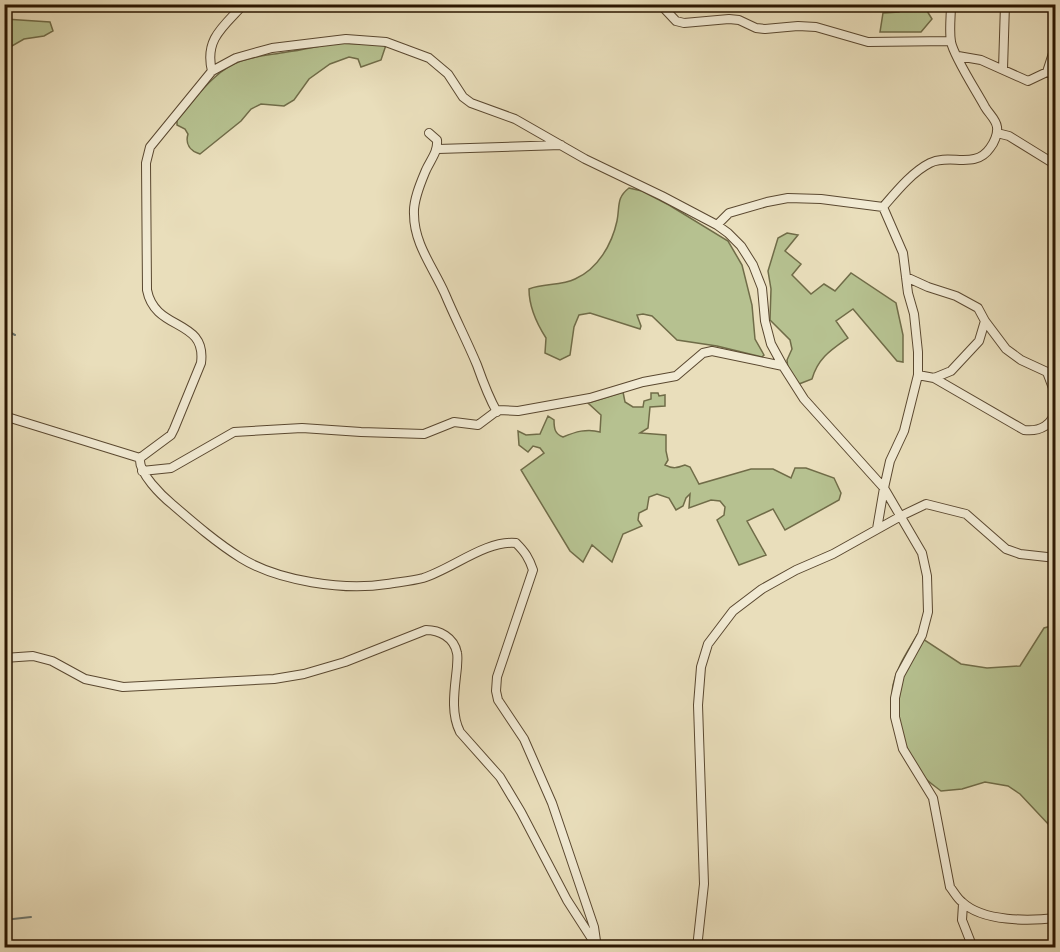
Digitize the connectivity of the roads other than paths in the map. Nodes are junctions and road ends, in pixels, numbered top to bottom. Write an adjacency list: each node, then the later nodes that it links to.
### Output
1 (244, 4): 9 (street)
2 (660, 4): 5 (street)
3 (951, 4): 5 (street)
4 (1005, 4): 8 (street)
5 (951, 41): 7 (street)
6 (1056, 44): 10 (street)
7 (958, 56): 8 (street); 12 (street)
8 (1003, 69): 10 (street)
9 (212, 71): 13 (street); 27 (street)
10 (1051, 74)
11 (429, 133): 14 (street)
12 (997, 133): 15 (street); 16 (street)
13 (562, 145): 14 (street); 17 (street)
14 (438, 149): 25 (street)
15 (1056, 165)
16 (883, 207): 17 (street); 18 (street)
17 (717, 225): 20 (street)
18 (906, 277): 19 (street); 21 (street)
19 (985, 321): 22 (street); 23 (street)
20 (783, 366): 25 (street); 29 (street)
21 (918, 375): 22 (street); 29 (street)
22 (934, 378): 24 (street)
23 (1056, 396)
24 (1056, 408)
25 (497, 412): 28 (street)
26 (4, 416): 27 (street)
27 (140, 458): 28 (street)
28 (142, 471): 36 (street)
29 (884, 488): 30 (street); 31 (street)
30 (901, 516): 31 (street); 32 (street); 34 (street)
31 (877, 529): 37 (street)
32 (1056, 558)
33 (4, 658): 36 (street)
34 (963, 904): 35 (street); 38 (street)
35 (1056, 918)
36 (597, 948)
37 (697, 948)
38 (973, 948)

